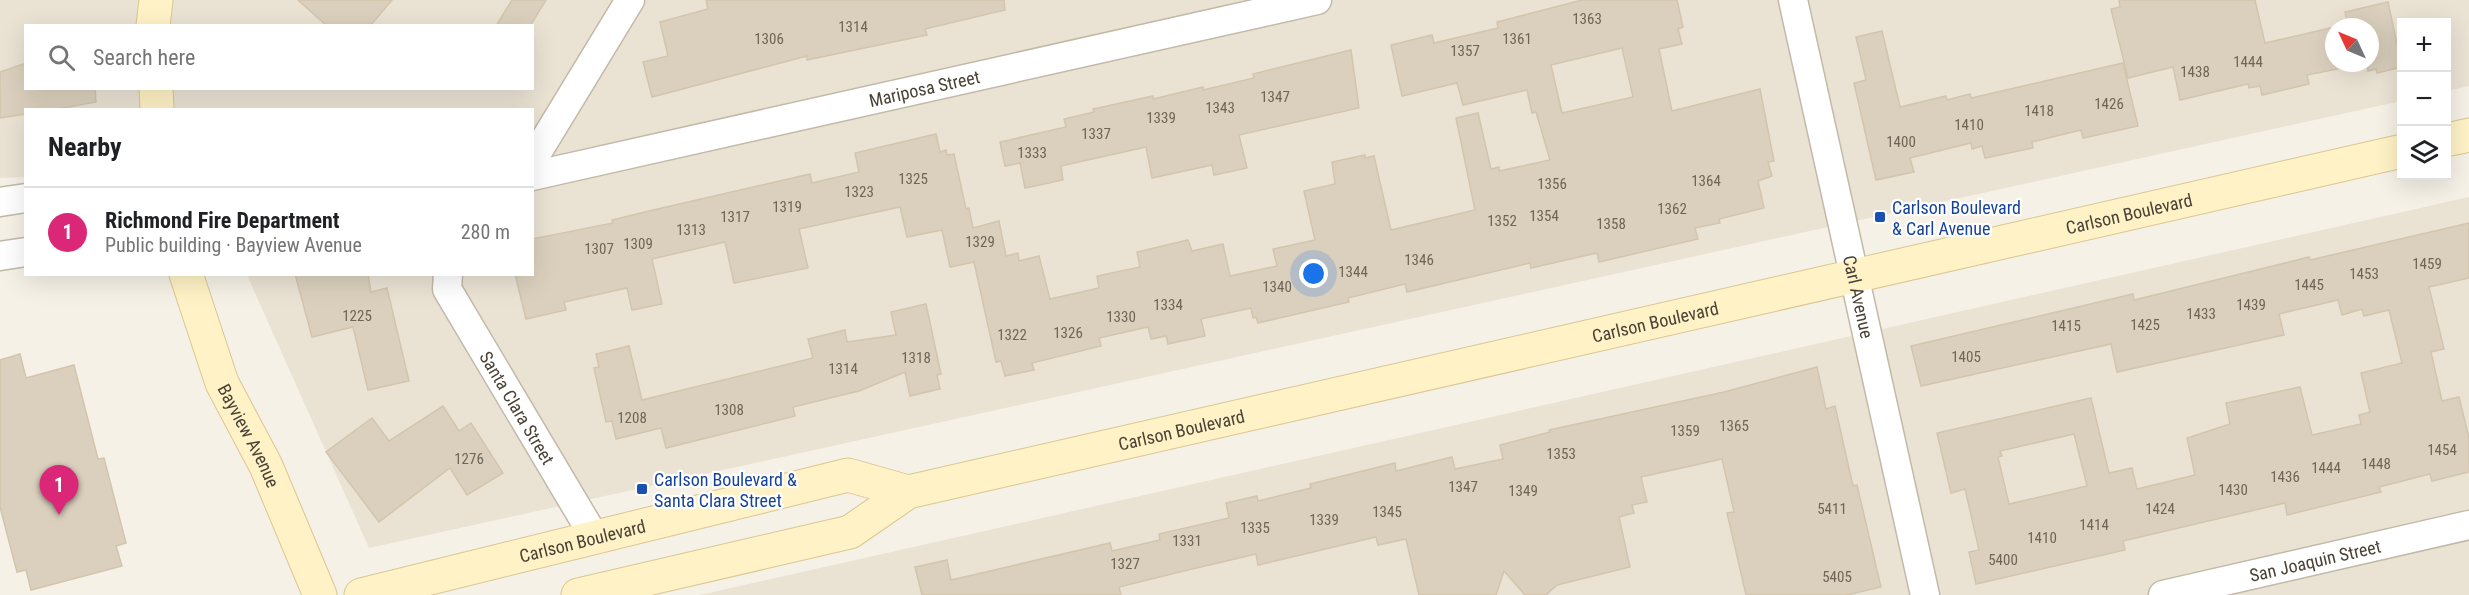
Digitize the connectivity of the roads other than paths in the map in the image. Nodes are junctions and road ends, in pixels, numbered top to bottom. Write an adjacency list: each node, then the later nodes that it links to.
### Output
1 (156, 0): 5 (main road)
2 (630, 0): 11 (street)
3 (1317, 0): 12 (street, Mariposa Street)
4 (1793, 0): 17 (street, Carl Avenue)
5 (153, 24)
6 (156, 90): 7 (main road)
7 (157, 108)
8 (2469, 135): 9 (main road)
9 (2451, 139)
10 (2397, 152): 17 (main road, Carlson Boulevard)
11 (534, 158)
12 (534, 176)
13 (24, 198): 14 (street)
14 (0, 202)
15 (24, 252): 16 (street)
16 (0, 256)
17 (1855, 274): 20 (main road, Carlson Boulevard); 26 (street, Carl Avenue)
18 (187, 276): 23 (main road, Bayview Avenue)
19 (448, 276): 22 (street, Santa Clara Street)
20 (908, 492): 22 (main road, Carlson Boulevard); 25 (main road, Carlson Boulevard)
21 (2469, 525): 27 (street, San Joaquin Street)
22 (595, 538): 24 (main road, Carlson Boulevard)
23 (320, 595)
24 (361, 595)
25 (578, 595)
26 (1925, 595)
27 (2163, 595)

